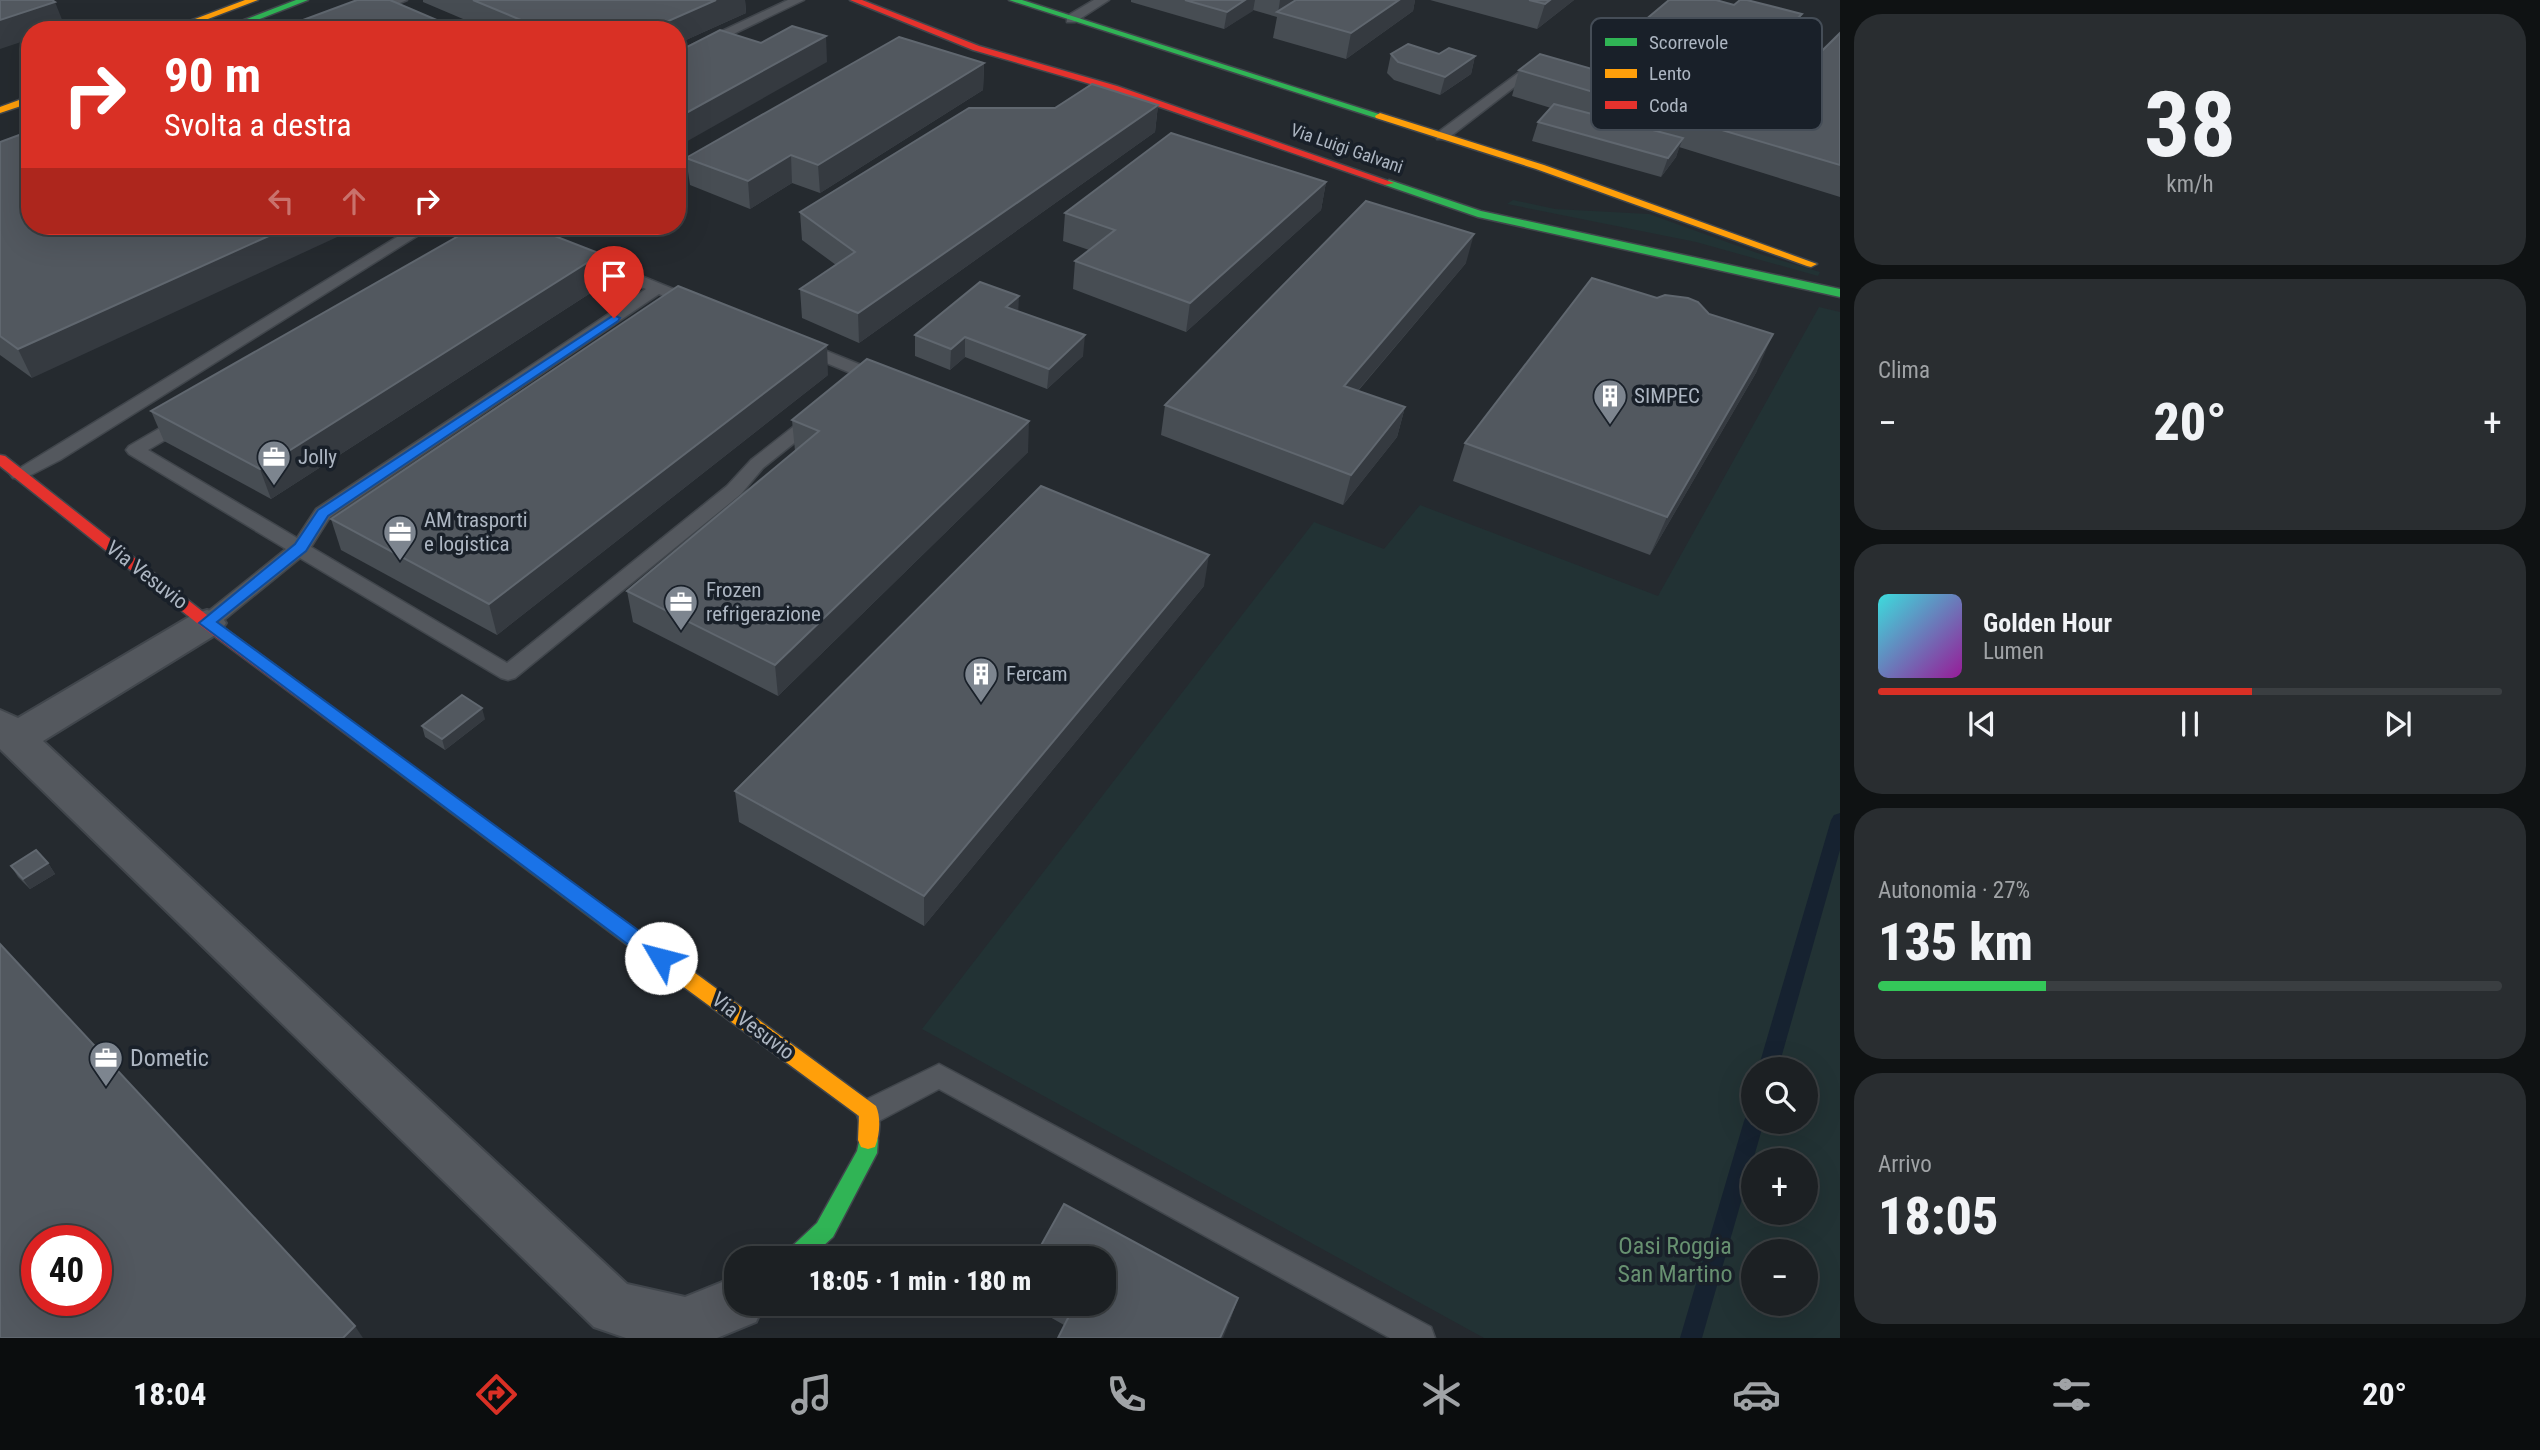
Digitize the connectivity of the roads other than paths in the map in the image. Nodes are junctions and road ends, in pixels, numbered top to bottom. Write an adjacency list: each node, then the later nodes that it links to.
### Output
1 (254, 0): 11 (main road)
2 (304, 0): 12 (main road)
3 (401, 0): 8 (lane)
4 (798, 0): 14 (lane)
5 (854, 0): 24 (main road, Via Luigi Galvani)
6 (1013, 0): 10 (main road, Via Luigi Galvani)
7 (1103, 0): 10 (lane)
8 (387, 5): 9 (lane); 13 (lane)
9 (409, 15)
10 (1072, 19): 18 (main road, Via Luigi Galvani)
11 (195, 21)
12 (247, 21)
13 (345, 21)
14 (686, 53)
15 (1525, 72): 18 (lane)
16 (21, 102): 17 (main road)
17 (0, 110)
18 (1442, 136): 22 (main road, Via Luigi Galvani)
19 (410, 235): 25 (lane)
20 (503, 235): 26 (lane)
21 (528, 235): 23 (lane)
22 (1829, 270)
23 (658, 288): 26 (lane); 26 (lane)
24 (1840, 293)
25 (6, 472): 27 (main road, Via Vesuvio)
26 (301, 547): 27 (lane)
27 (207, 623): 28 (street); 29 (main road, Via Vesuvio)
28 (8, 732): 31 (street)
29 (869, 1112): 30 (main road); 32 (lane)
30 (808, 1246)
31 (724, 1308)
32 (1420, 1338)

